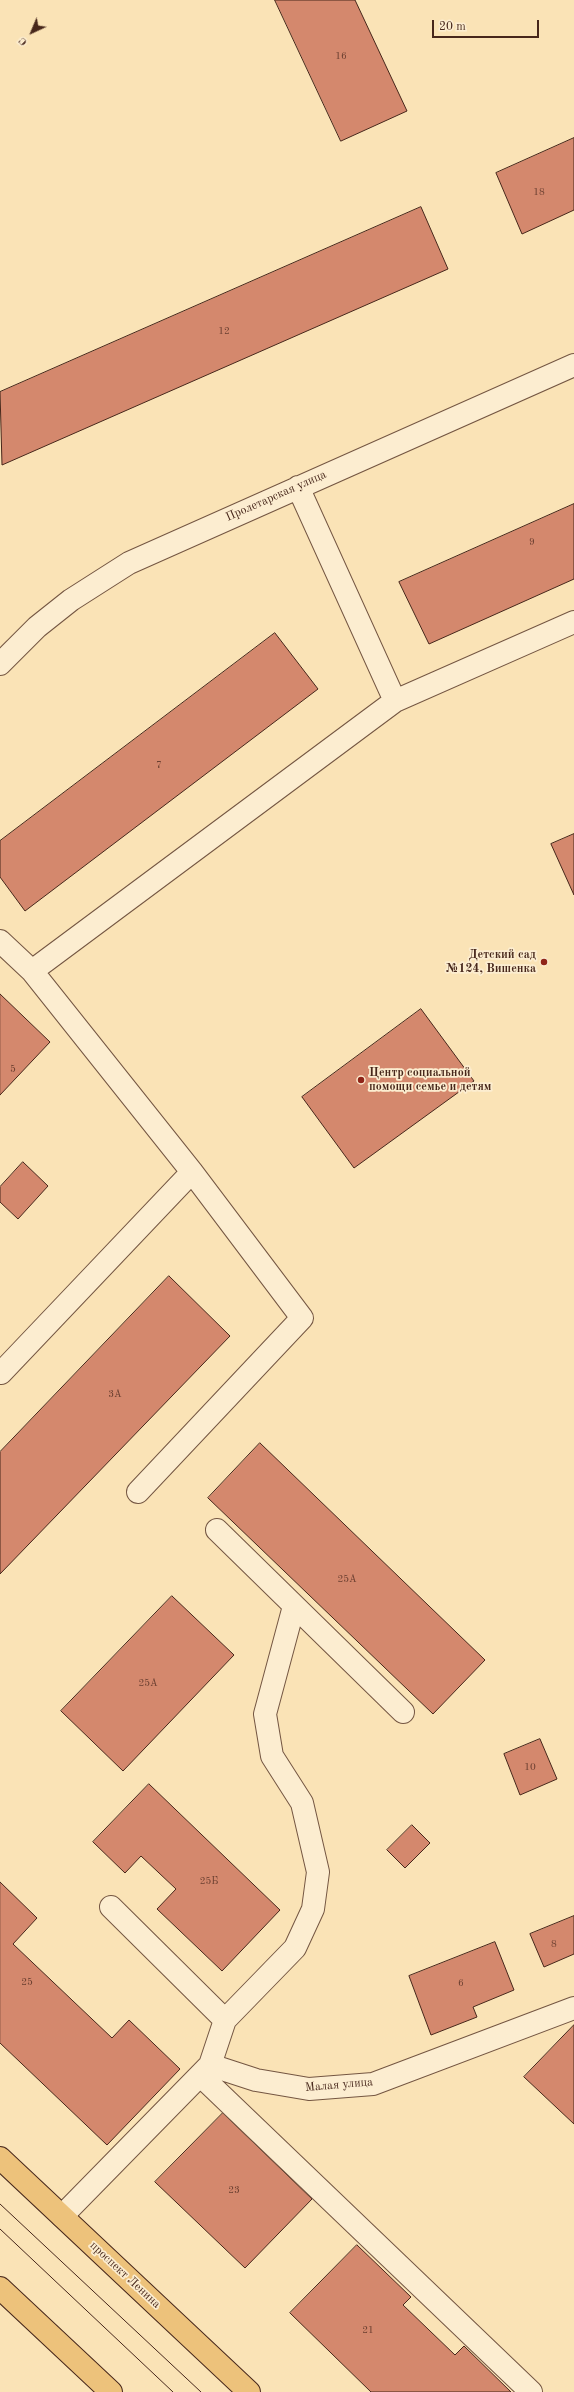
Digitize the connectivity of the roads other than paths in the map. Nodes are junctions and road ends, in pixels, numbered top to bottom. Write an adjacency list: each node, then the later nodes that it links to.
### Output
1 (574, 365): 2 (street, Пролетарская улица)
2 (298, 486): 4 (street, Пролетарская улица); 5 (street)
3 (574, 622): 5 (street)
4 (0, 664)
5 (395, 701): 7 (street)
6 (0, 941): 7 (street)
7 (32, 971): 8 (street)
8 (192, 1172): 9 (street); 10 (street)
9 (1, 1373)
10 (138, 1492)
11 (217, 1530): 12 (street)
12 (294, 1606): 13 (street); 16 (street)
13 (404, 1712)
14 (111, 1907): 16 (street)
15 (574, 2008): 17 (street, Малая улица)
16 (225, 2020): 17 (street)
17 (205, 2070): 19 (street); 23 (street)
18 (0, 2158): 19 (main road, проспект Ленина)
19 (62, 2216): 22 (main road, проспект Ленина)
20 (0, 2288): 21 (main road)
21 (111, 2392)
22 (249, 2392)
23 (532, 2392)

